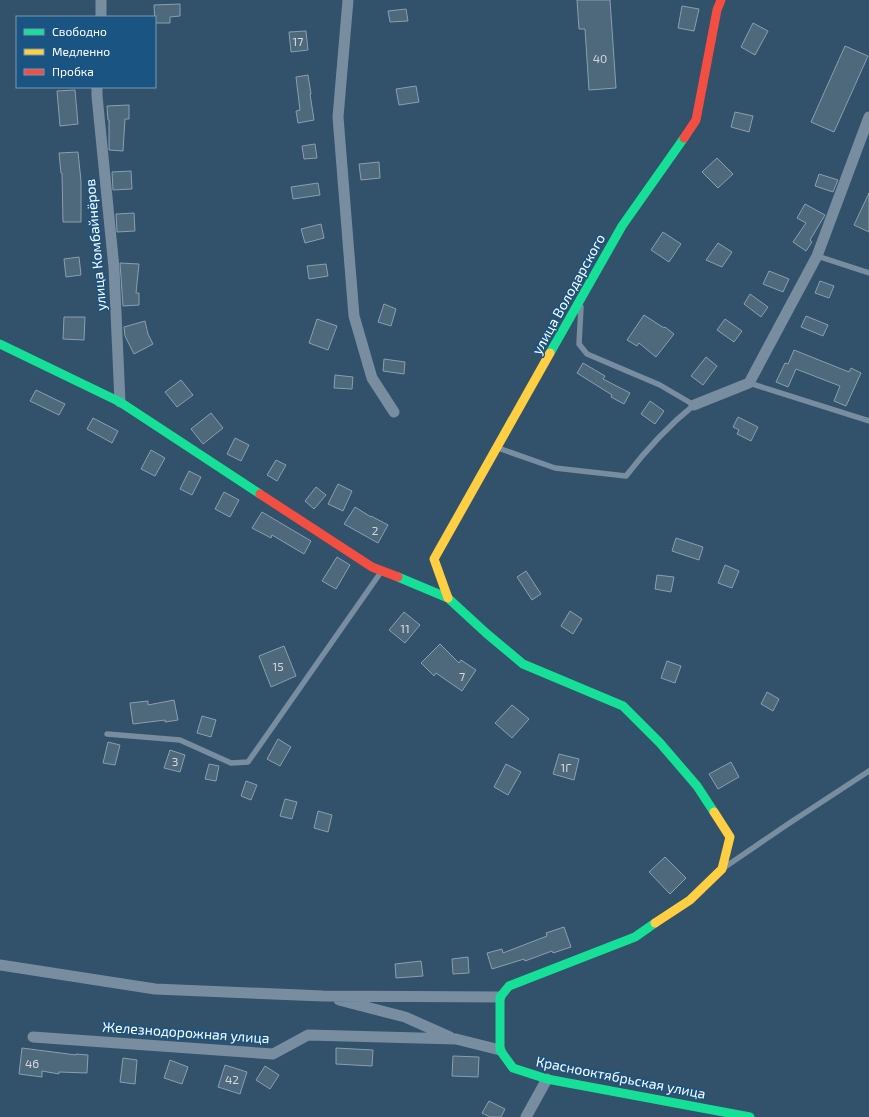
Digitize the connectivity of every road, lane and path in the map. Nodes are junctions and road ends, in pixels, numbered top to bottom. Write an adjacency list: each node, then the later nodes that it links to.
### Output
1 (101, 0): 4 (street)
2 (348, 0): 14 (street)
3 (721, 0): 9 (street, улица Володарского)
4 (101, 16)
5 (97, 88): 12 (street, улица Комбайнёров)
6 (869, 117): 7 (street)
7 (817, 256): 8 (lane); 11 (street)
8 (869, 273)
9 (582, 296): 13 (lane); 16 (street, улица Володарского)
10 (0, 344): 12 (street)
11 (749, 383): 13 (street); 15 (lane)
12 (120, 402): 17 (street)
13 (694, 405): 16 (lane)
14 (394, 412)
15 (869, 421)
16 (497, 447): 18 (street, улица Володарского)
17 (382, 571): 18 (street); 19 (lane)
18 (448, 598): 21 (street)
19 (107, 734)
20 (869, 772): 21 (lane)
21 (722, 869): 24 (street)
22 (0, 965): 23 (street)
23 (322, 996): 24 (street); 26 (street)
24 (500, 997): 27 (street)
25 (33, 1037): 26 (street, Железнодорожная улица)
26 (456, 1039): 27 (street, Железнодорожная улица)
27 (500, 1050): 28 (street, Краснооктябрьская улица)
28 (547, 1079): 29 (street); 30 (street, Краснооктябрьская улица)
29 (526, 1117)
30 (750, 1117)

